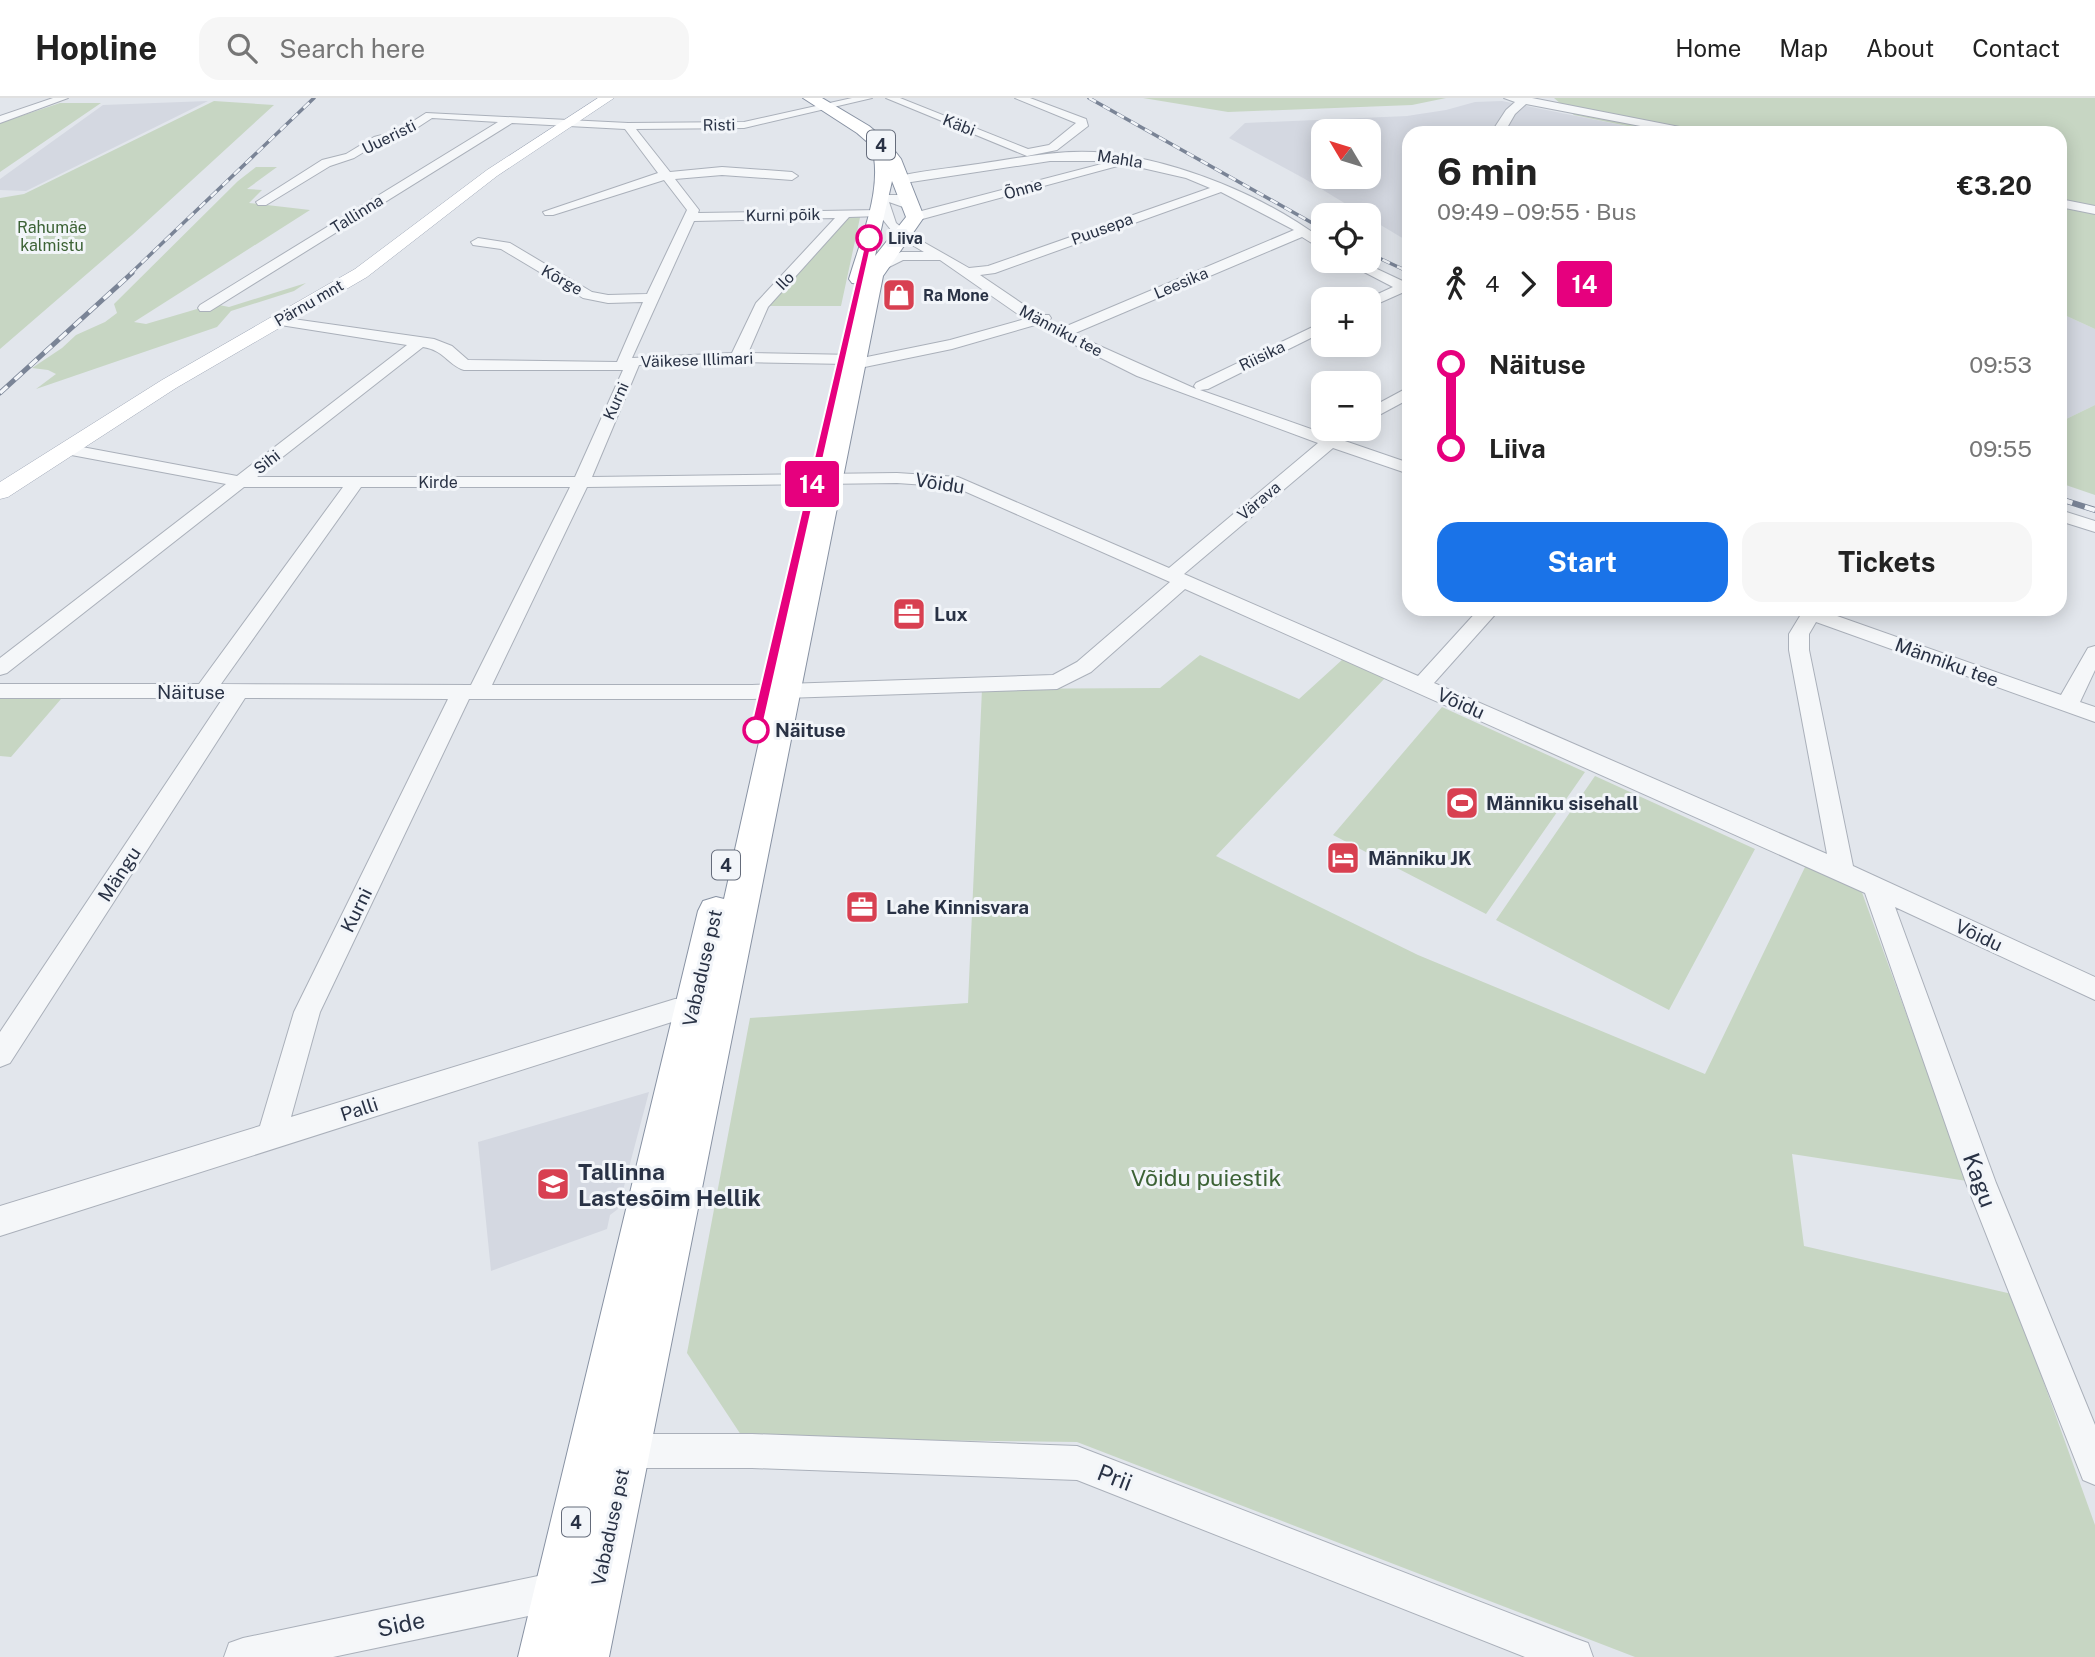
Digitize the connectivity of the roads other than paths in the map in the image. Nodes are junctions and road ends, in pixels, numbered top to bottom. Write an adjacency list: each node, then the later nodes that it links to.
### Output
1 (62, 98): 10 (street)
2 (607, 98): 12 (main road, Pärnu mnt)
3 (800, 98): 9 (highway, 4)
4 (867, 98): 9 (street, Risti)
5 (891, 98): 6 (street, Käbi)
6 (1020, 98)
7 (1509, 98): 8 (street)
8 (1525, 99): 14 (street); 15 (street)
9 (819, 105): 13 (street, Risti); 19 (highway, 4); 23 (highway, 4)
10 (0, 120)
11 (509, 120): 12 (street, Uueristi); 21 (street, Uueristi); 42 (street, Tallinna)
12 (569, 123): 13 (street, Risti); 44 (main road, Pärnu mnt)
13 (628, 126): 17 (street)
14 (1501, 126)
15 (1660, 126)
16 (1131, 160): 19 (street, Mahla); 20 (street, Mahla); 28 (street, Õnne)
17 (667, 176): 18 (street); 25 (street); 27 (street)
18 (792, 176)
19 (898, 180): 28 (highway, 4)
20 (1222, 188): 29 (street, Mahla); 36 (street, Puusepa)
21 (262, 202)
22 (2067, 204): 24 (street)
23 (878, 206): 26 (street, Kurni põik); 28 (street, Kurni põik); 30 (street); 49 (highway, Vabaduse pst / 4)
24 (2095, 210)
25 (549, 212)
26 (846, 214): 27 (street, Kurni põik); 48 (street, Ilo)
27 (691, 218): 40 (street, Kurni)
28 (921, 221): 30 (highway, Vabaduse pst / 4); 36 (street, Männiku tee)
29 (1302, 232): 31 (street, Mahla); 45 (street, Leesika)
30 (903, 234): 33 (street, Männiku tee); 34 (highway, Vabaduse pst / 4)
31 (1311, 238)
32 (478, 243): 40 (street, Kõrge)
33 (945, 256): 34 (street); 35 (street, Männiku tee)
34 (876, 268): 49 (highway, Vabaduse pst / 4)
35 (967, 272): 36 (street, Puusepa); 43 (street, Männiku tee)
36 (983, 272): 43 (street, Männiku tee)
37 (1375, 273): 38 (street)
38 (1402, 286)
39 (1402, 290): 41 (street)
40 (652, 298): 50 (street, Kurni)
41 (1381, 299)
42 (205, 308)
43 (1042, 318): 45 (street, Männiku tee); 49 (street)
44 (279, 321): 47 (street); 59 (main road, Pärnu mnt)
45 (1066, 331): 51 (street, Männiku tee); 55 (street, Männiku tee)
46 (1311, 332): 51 (street, Riisika)
47 (420, 342): 50 (street, Väikese Illimari); 63 (street, Sihi)
48 (737, 357): 49 (street, Väikese Illimari); 50 (street, Väikese Illimari)
49 (850, 361): 62 (highway, Vabaduse pst / 4)
50 (628, 363): 65 (street, Kurni)
51 (1202, 386): 54 (street, Männiku tee)
52 (1402, 397): 53 (street)
53 (1381, 409)
54 (1311, 424)
55 (1311, 425)
56 (1323, 441): 69 (street, Värava)
57 (1351, 441): 61 (street, Männiku tee)
58 (1358, 441): 60 (street, Männiku tee)
59 (66, 449): 63 (street, Kirde); 66 (main road, Pärnu mnt)
60 (1402, 457)
61 (1402, 466)
62 (821, 480): 65 (street, Kirde); 69 (street, Võidu); 77 (highway, Vabaduse pst / 4)
63 (242, 482): 64 (street, Kirde); 74 (street, Sihi)
64 (356, 482): 65 (street, Kirde); 78 (street)
65 (581, 482): 80 (street, Kurni)
66 (0, 492)
67 (2067, 517): 68 (street)
68 (2095, 527)
69 (1178, 577): 75 (street, Võidu); 77 (street, Näituse)
70 (1484, 616): 75 (street)
71 (1810, 616): 84 (street)
72 (1831, 616): 81 (street, Männiku tee)
73 (2095, 653): 81 (street)
74 (0, 668)
75 (1421, 685): 84 (street, Võidu)
76 (0, 691): 78 (street, Näituse)
77 (776, 691): 80 (street, Näituse); 87 (highway, Vabaduse pst / 4)
78 (204, 692): 79 (street, Näituse)
79 (238, 692): 80 (street, Näituse); 88 (street, Mängu)
80 (470, 692): 89 (street, Kurni)
81 (2070, 700): 82 (street, Männiku tee); 83 (street, Männiku tee)
82 (2095, 703)
83 (2095, 715)
84 (1842, 871): 85 (street, Võidu)
85 (1877, 888): 86 (street, Võidu); 92 (street, Kagu)
86 (2095, 989)
87 (706, 1008): 89 (street, Palli); 91 (highway, Vabaduse pst / 4)
88 (0, 1055)
89 (271, 1137): 90 (street, Palli)
90 (0, 1221)
91 (609, 1451): 93 (highway, Vabaduse pst / 4); 97 (street, Prii)
92 (2094, 1464)
93 (578, 1593): 94 (street, Side); 95 (highway, Vabaduse pst / 4); 96 (highway, Vabaduse pst / 4)
94 (243, 1657)
95 (545, 1657)
96 (582, 1657)
97 (1574, 1657)

